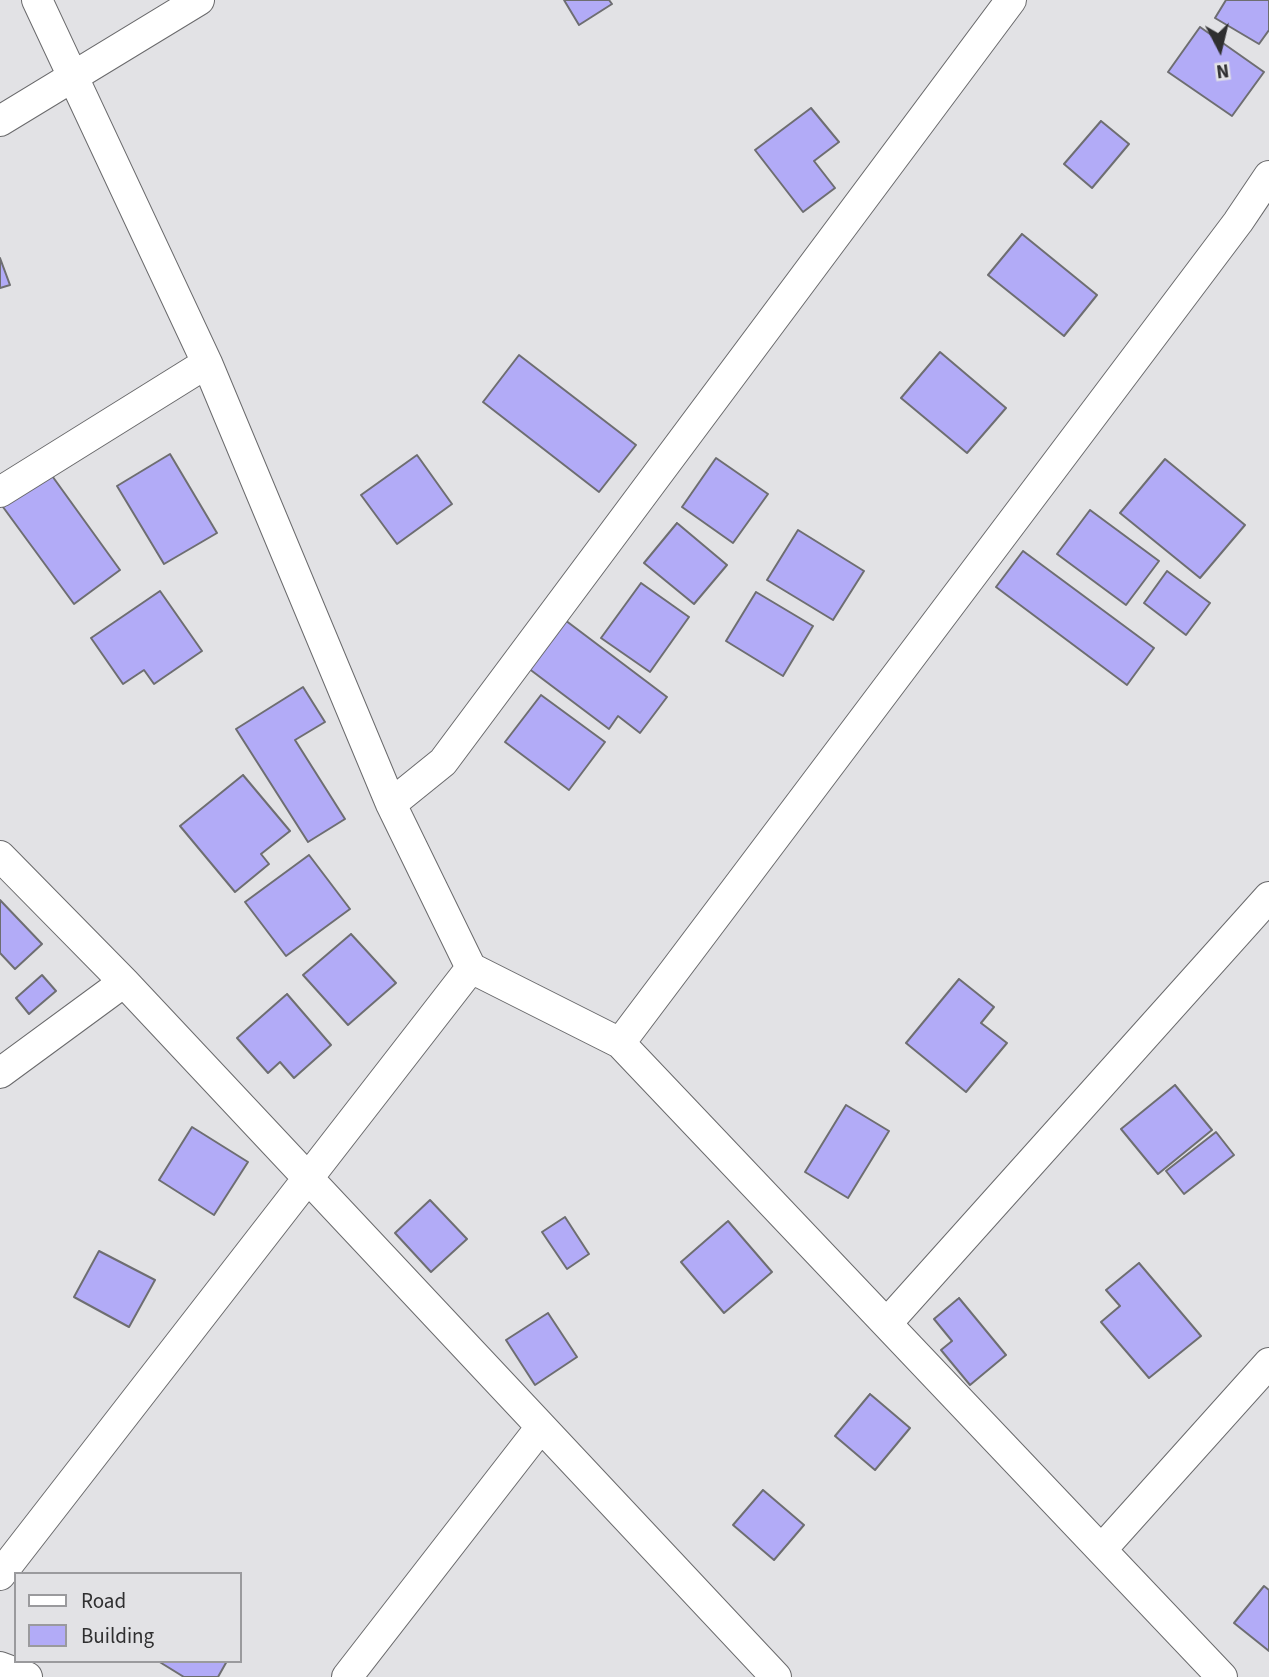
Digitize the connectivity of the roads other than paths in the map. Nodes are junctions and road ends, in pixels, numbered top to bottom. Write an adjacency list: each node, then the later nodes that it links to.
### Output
1 (37, 0): 4 (street)
2 (199, 0): 4 (street)
3 (1011, 0): 9 (street)
4 (72, 77): 5 (street); 7 (street)
5 (0, 121)
6 (1269, 176): 14 (street)
7 (207, 363): 8 (street); 9 (street)
8 (0, 492)
9 (391, 804): 12 (street)
10 (0, 856): 13 (street)
11 (1269, 897): 17 (street)
12 (471, 968): 14 (street); 16 (street)
13 (124, 982): 15 (street); 16 (street)
14 (620, 1043): 17 (street)
15 (0, 1073)
16 (309, 1181): 19 (street); 21 (street)
17 (888, 1322): 20 (street)
18 (1269, 1363): 20 (street)
19 (541, 1427): 23 (street); 25 (street)
20 (1102, 1549): 26 (street)
21 (0, 1575)
22 (0, 1667): 24 (street)
23 (763, 1672)
24 (27, 1677)
25 (347, 1677)
26 (1222, 1677)

